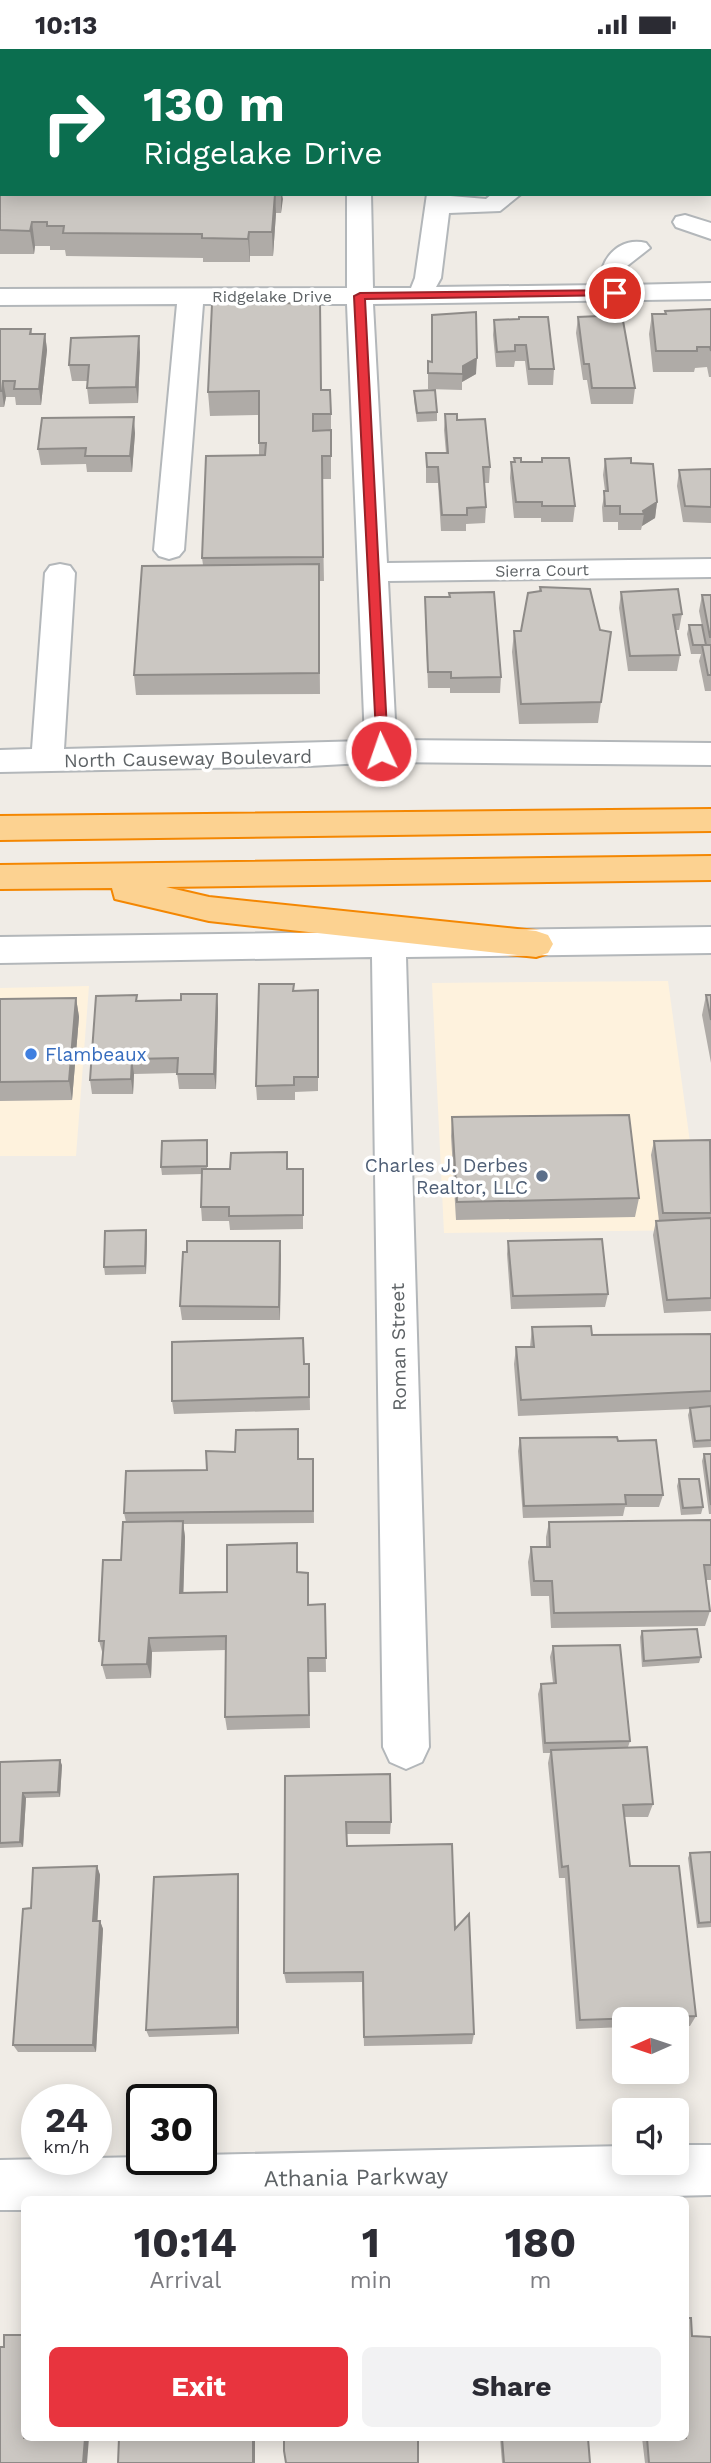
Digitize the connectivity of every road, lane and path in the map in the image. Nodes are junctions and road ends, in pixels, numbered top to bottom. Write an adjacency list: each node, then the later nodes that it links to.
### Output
1 (359, 196): 11 (street)
2 (506, 196): 3 (street)
3 (438, 199): 9 (street)
4 (685, 222): 5 (street)
5 (711, 233)
6 (637, 248): 8 (street)
7 (711, 291): 8 (street, Ridgelake Drive)
8 (615, 293): 9 (street, Ridgelake Drive)
9 (420, 295): 11 (street, Ridgelake Drive)
10 (191, 296): 11 (street, Ridgelake Drive); 12 (street, Ridgelake Drive); 13 (street)
11 (360, 296): 15 (street)
12 (0, 297)
13 (169, 551)
14 (711, 568): 15 (street, Sierra Court)
15 (373, 572): 17 (street)
16 (60, 573): 20 (street)
17 (381, 751): 18 (street, North Causeway Boulevard); 20 (street, North Causeway Boulevard)
18 (711, 754)
19 (0, 761): 20 (street, North Causeway Boulevard)
20 (47, 761)
21 (711, 820): 22 (highway)
22 (0, 828)
23 (711, 868): 24 (highway)
24 (64, 876): 25 (highway); 27 (highway)
25 (0, 877)
26 (711, 940): 27 (street)
27 (536, 944): 28 (street)
28 (389, 947): 29 (street); 30 (street, Roman Street)
29 (0, 950)
30 (406, 1747)
31 (711, 2170): 32 (street, Athania Parkway)
32 (0, 2185)

